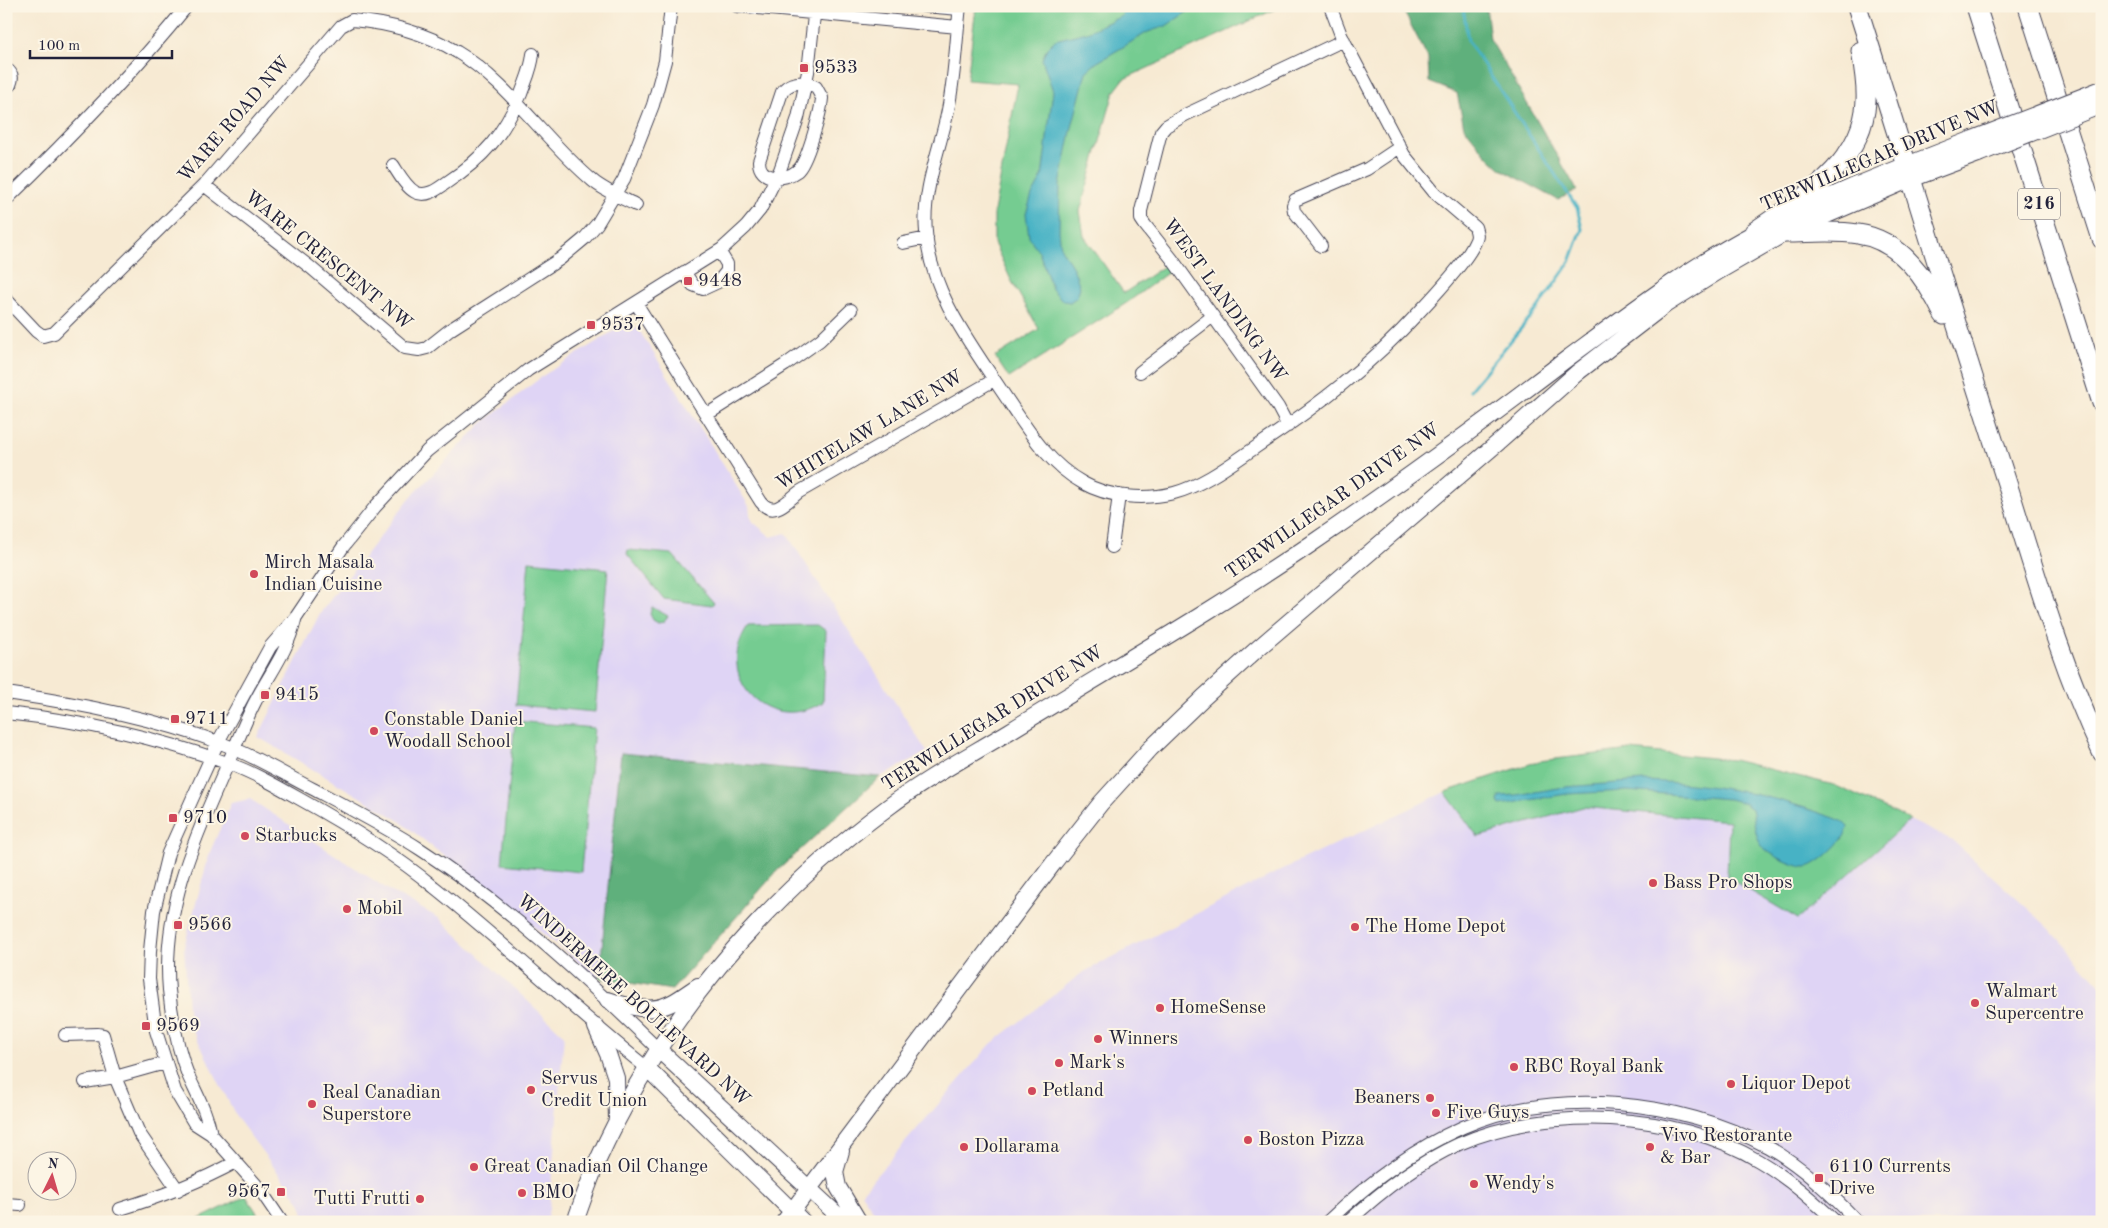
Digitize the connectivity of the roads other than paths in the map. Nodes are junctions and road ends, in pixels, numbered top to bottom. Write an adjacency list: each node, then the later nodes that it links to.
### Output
1 (188, 6): 28 (street)
2 (671, 6): 27 (street, WARE CRESCENT NW)
3 (738, 6): 11 (street)
4 (924, 6): 10 (street)
5 (1330, 6): 13 (street)
6 (1851, 6): 30 (highway)
7 (1857, 6): 24 (highway)
8 (1976, 6): 45 (highway, 216)
9 (2028, 6): 33 (highway, 216)
10 (960, 8): 12 (street)
11 (814, 10): 12 (street); 16 (street)
12 (958, 27): 32 (street)
13 (1344, 40): 22 (street); 41 (street, WEST LANDING NW)
14 (534, 54): 19 (street)
15 (6, 69): 17 (street)
16 (806, 82): 25 (street); 25 (street); 25 (street)
17 (6, 86)
18 (2102, 89): 21 (main road, TERWILLEGAR DRIVE NW, bridge)
19 (516, 104): 23 (street); 26 (street, WARE ROAD NW); 27 (street, WARE ROAD NW)
20 (2102, 105): 21 (main road, TERWILLEGAR DRIVE NW, bridge)
21 (1976, 146): 24 (main road, TERWILLEGAR DRIVE NW)
22 (1400, 147): 35 (street); 47 (street)
23 (393, 165)
24 (1909, 172): 30 (main road, TERWILLEGAR DRIVE NW); 31 (main road, TERWILLEGAR DRIVE NW); 42 (highway)
25 (777, 177): 36 (street)
26 (204, 185): 27 (street, WARE CRESCENT NW); 38 (street, WARE ROAD NW)
27 (616, 195): 29 (street)
28 (6, 200)
29 (636, 205)
30 (1754, 232): 58 (main road, TERWILLEGAR DRIVE NW)
31 (1785, 234): 42 (highway); 69 (main road, TERWILLEGAR DRIVE NW)
32 (927, 238): 34 (street); 44 (street)
33 (2102, 239)
34 (903, 244)
35 (1321, 246)
36 (719, 251): 37 (street); 37 (street)
37 (684, 272): 39 (street)
38 (6, 299)
39 (636, 303): 46 (street, WHITELAW LANE NW); 50 (street)
40 (851, 310): 46 (street)
41 (1213, 316): 43 (street); 47 (street, WEST LANDING NW)
42 (1970, 370): 55 (highway)
43 (1140, 372)
44 (994, 380): 46 (street, WHITELAW LANE NW); 48 (street)
45 (2102, 403)
46 (706, 415)
47 (1288, 426): 48 (street)
48 (1119, 495): 49 (street)
49 (1112, 547)
50 (296, 617): 53 (street); 54 (street)
51 (6, 693): 53 (street, WINDERMERE BOULEVARD NW)
52 (6, 712): 56 (street)
53 (218, 742): 54 (street, WINDERMERE BOULEVARD NW); 56 (street)
54 (234, 749): 57 (street); 59 (street, WINDERMERE BOULEVARD NW)
55 (2102, 752)
56 (211, 758): 57 (street); 63 (street)
57 (228, 763): 60 (street); 68 (street)
58 (705, 983): 59 (main road); 62 (main road, TERWILLEGAR DRIVE NW)
59 (608, 1000): 62 (street, WINDERMERE BOULEVARD NW)
60 (596, 1027): 64 (street); 67 (main road)
61 (65, 1035): 65 (street)
62 (659, 1050): 64 (main road, TERWILLEGAR DRIVE NW); 72 (main road, WINDERMERE BOULEVARD NW)
63 (165, 1063): 65 (street); 68 (street)
64 (647, 1068): 67 (main road, TERWILLEGAR DRIVE NW); 76 (main road)
65 (115, 1077): 66 (street); 71 (street)
66 (85, 1082)
67 (617, 1122): 78 (main road, TERWILLEGAR DRIVE NW)
68 (211, 1134): 70 (street)
69 (844, 1141): 72 (main road, TERWILLEGAR DRIVE NW); 80 (main road)
70 (236, 1162): 71 (street); 77 (street)
71 (178, 1190): 75 (street)
72 (808, 1190): 76 (main road, TERWILLEGAR DRIVE NW); 79 (main road, WINDERMERE BOULEVARD NW)
73 (6, 1204): 74 (street)
74 (20, 1205)
75 (120, 1209)
76 (793, 1218)
77 (282, 1222)
78 (575, 1222)
79 (845, 1222)
80 (859, 1222)
81 (1327, 1222): 84 (street)
82 (1348, 1222): 83 (street)
83 (1836, 1222)
84 (1858, 1222)

